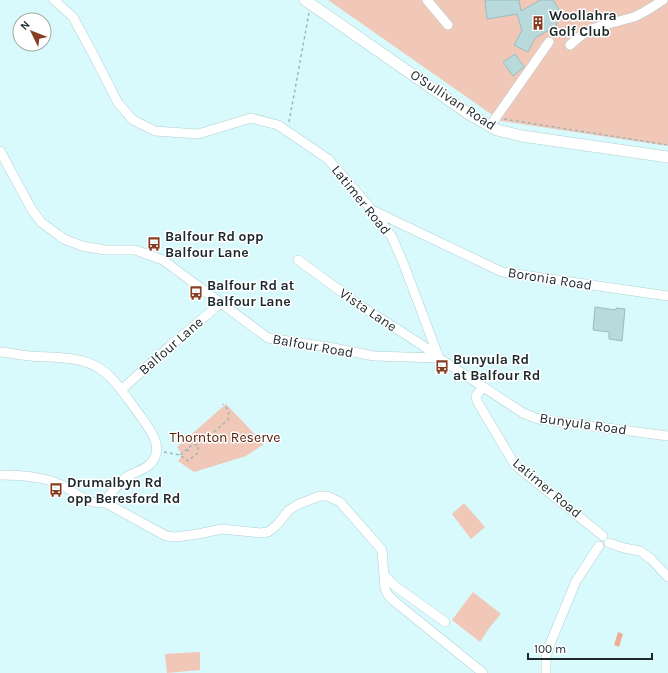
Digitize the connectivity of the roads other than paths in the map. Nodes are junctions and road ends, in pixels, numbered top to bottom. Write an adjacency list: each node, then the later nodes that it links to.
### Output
1 (54, 0): 11 (street, Latimer Road)
2 (427, 0): 5 (street)
3 (663, 0): 7 (street)
4 (308, 2): 8 (main road, O'Sullivan Road)
5 (448, 25)
6 (549, 42): 8 (street)
7 (570, 45)
8 (490, 126): 10 (main road, O'Sullivan Road)
9 (0, 151): 14 (street, Balfour Road)
10 (668, 157)
11 (372, 210): 13 (street, Boronia Road); 16 (street, Latimer Road)
12 (298, 260): 16 (street, Vista Lane)
13 (668, 296)
14 (221, 303): 16 (street, Balfour Road); 18 (street, Balfour Lane)
15 (0, 352): 18 (street)
16 (439, 358): 17 (street)
17 (483, 387): 19 (street, Bunyula Road); 22 (street, Latimer Road)
18 (121, 390): 21 (street)
19 (668, 436)
20 (0, 475): 21 (street)
21 (104, 502): 23 (street)
22 (606, 539): 24 (street); 27 (street)
23 (384, 575): 25 (street); 26 (street)
24 (668, 577)
25 (445, 622)
26 (483, 673)
27 (546, 673)

